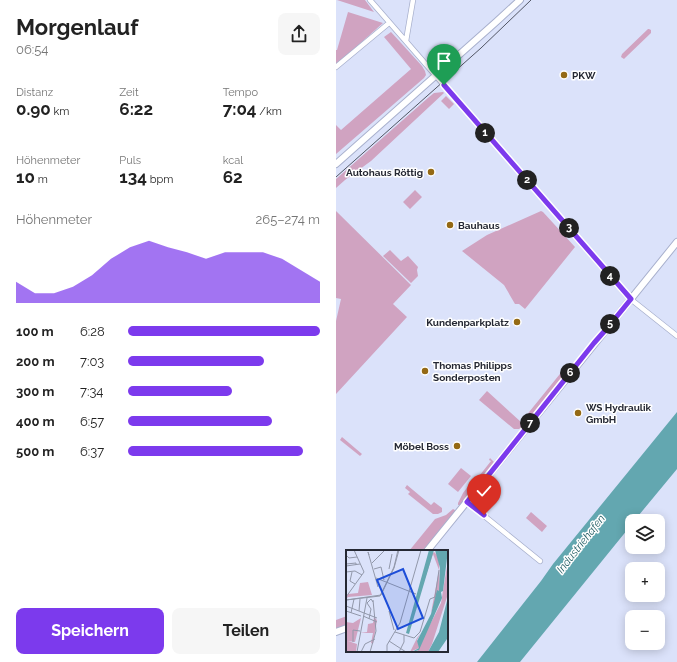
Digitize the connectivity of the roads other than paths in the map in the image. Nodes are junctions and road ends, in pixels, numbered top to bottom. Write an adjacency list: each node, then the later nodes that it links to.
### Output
1 (370, 0): 4 (street)
2 (413, 0): 5 (street)
3 (520, 0): 7 (main road)
4 (389, 23): 5 (street); 6 (street)
5 (406, 41): 7 (street)
6 (336, 68)
7 (436, 76): 8 (main road); 10 (street)
8 (336, 164)
9 (677, 242): 10 (main road)
10 (631, 299): 11 (street); 12 (main road)
11 (677, 336)
12 (467, 502): 13 (main road); 14 (street)
13 (428, 550)
14 (540, 561)
15 (346, 628): 16 (main road)
16 (336, 632)

